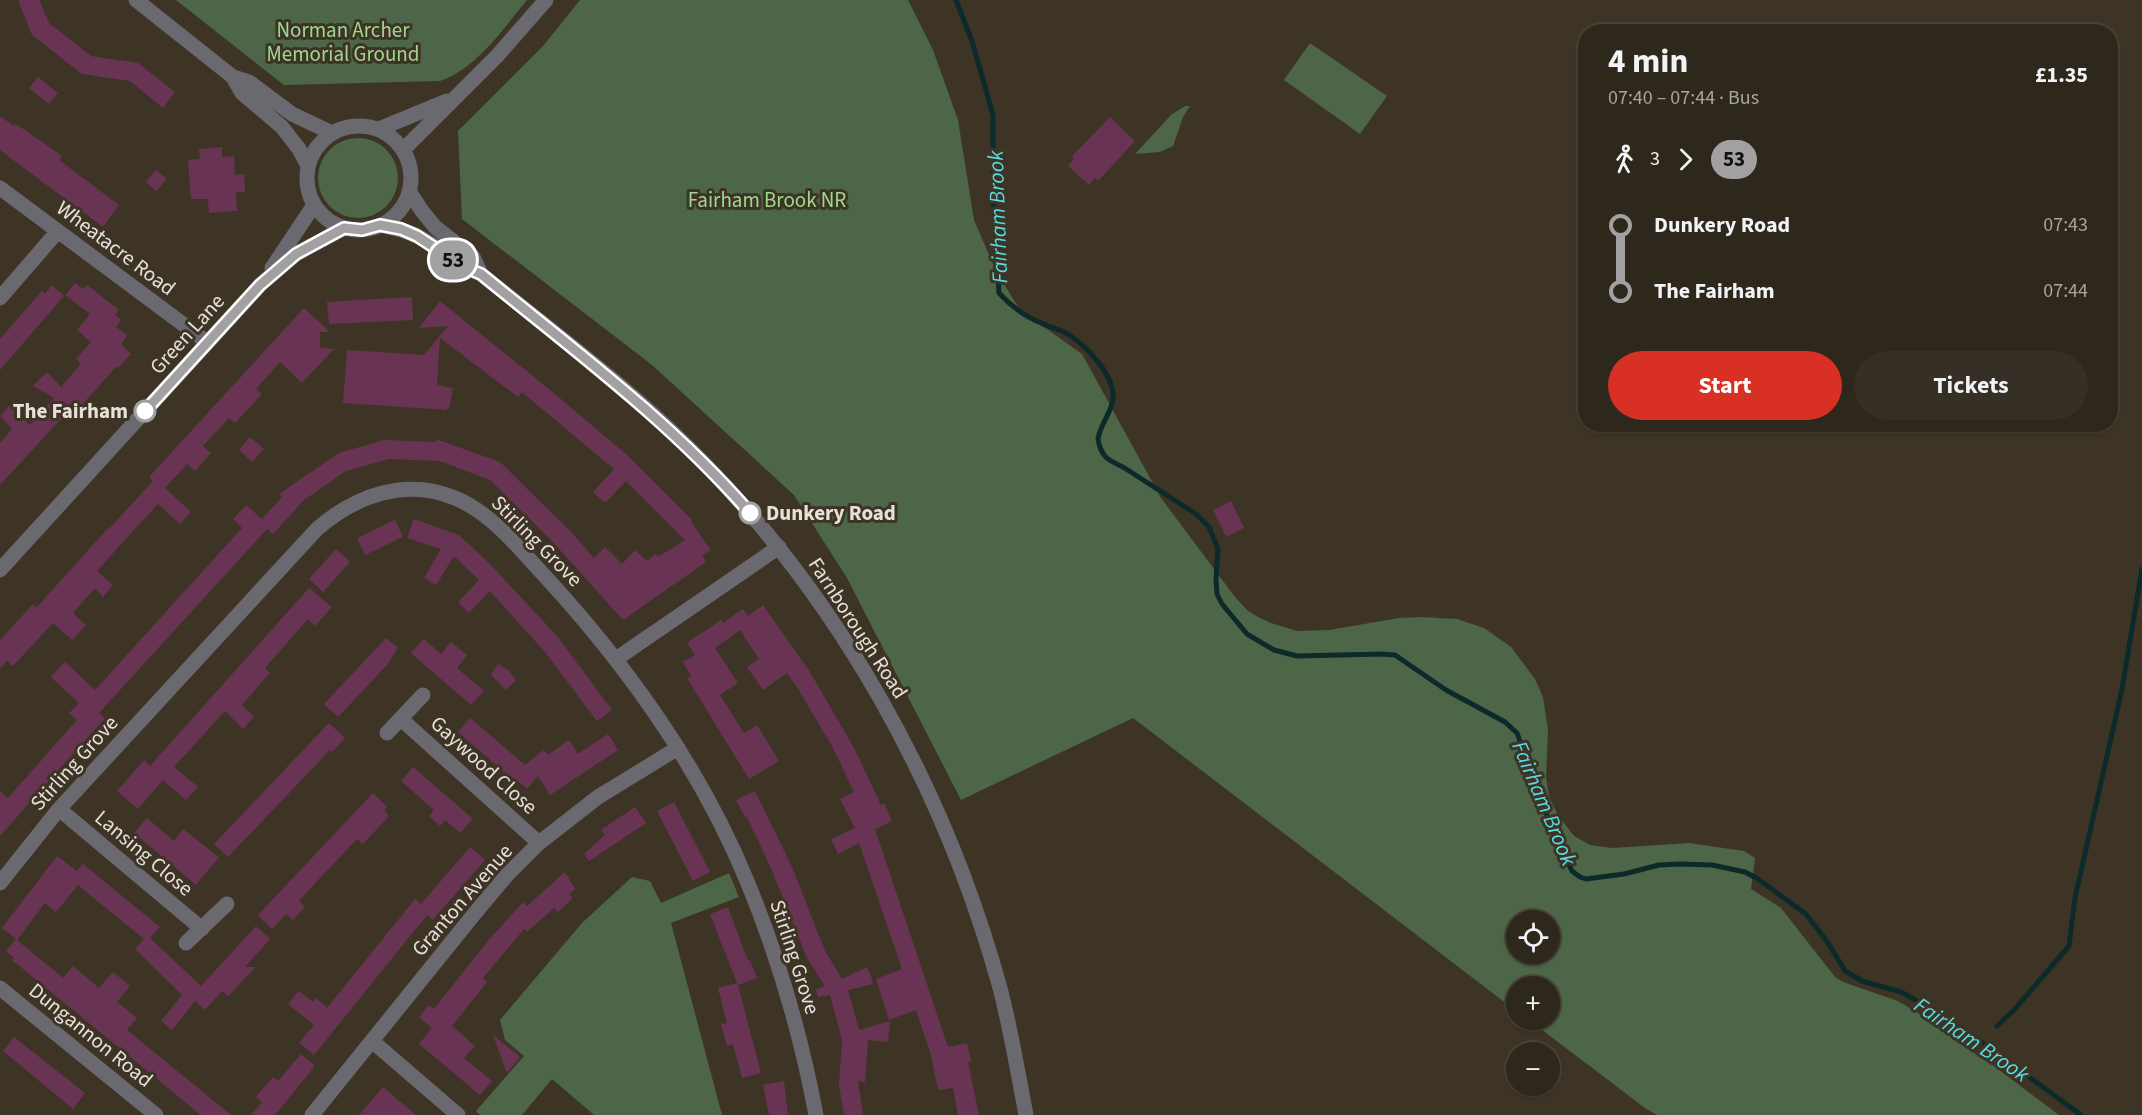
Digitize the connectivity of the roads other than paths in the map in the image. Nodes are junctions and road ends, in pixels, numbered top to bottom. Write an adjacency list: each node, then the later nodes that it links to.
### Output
1 (136, 0): 3 (street)
2 (546, 0): 4 (street)
3 (233, 77): 6 (street); 8 (street)
4 (455, 97): 5 (street); 7 (street)
5 (379, 129): 6 (street); 7 (street)
6 (332, 133): 8 (street)
7 (403, 150): 10 (street)
8 (308, 166): 11 (street)
9 (0, 188): 14 (street, Wheatacre Road)
10 (409, 191): 12 (street); 15 (street, Farnborough Road)
11 (314, 205): 13 (street); 16 (street, Green Lane)
12 (380, 225): 13 (street); 15 (street, Farnborough Road)
13 (344, 228): 16 (street, Green Lane)
14 (58, 231): 17 (street); 18 (street, Wheatacre Road)
15 (481, 274): 19 (street, Farnborough Road)
16 (260, 285): 18 (street, Green Lane)
17 (0, 298)
18 (207, 342): 20 (street, Green Lane)
19 (779, 547): 21 (street); 38 (street, Farnborough Road)
20 (0, 570)
21 (616, 658): 25 (street, Stirling Grove); 26 (street, Stirling Grove)
22 (423, 695): 23 (street, Gaywood Close)
23 (401, 719): 24 (street, Gaywood Close); 27 (street, Gaywood Close)
24 (387, 733)
25 (678, 748): 27 (street, Granton Avenue); 37 (street, Stirling Grove)
26 (59, 809): 28 (street, Stirling Grove); 30 (street, Lansing Close)
27 (539, 843): 33 (street, Granton Avenue)
28 (0, 883)
29 (227, 904): 30 (street)
30 (202, 929): 31 (street)
31 (186, 943)
32 (0, 988): 34 (street, Dungannon Road)
33 (372, 1041): 35 (street, Granton Avenue); 36 (street)
34 (156, 1115)
35 (312, 1115)
36 (458, 1115)
37 (816, 1115)
38 (1026, 1115)

